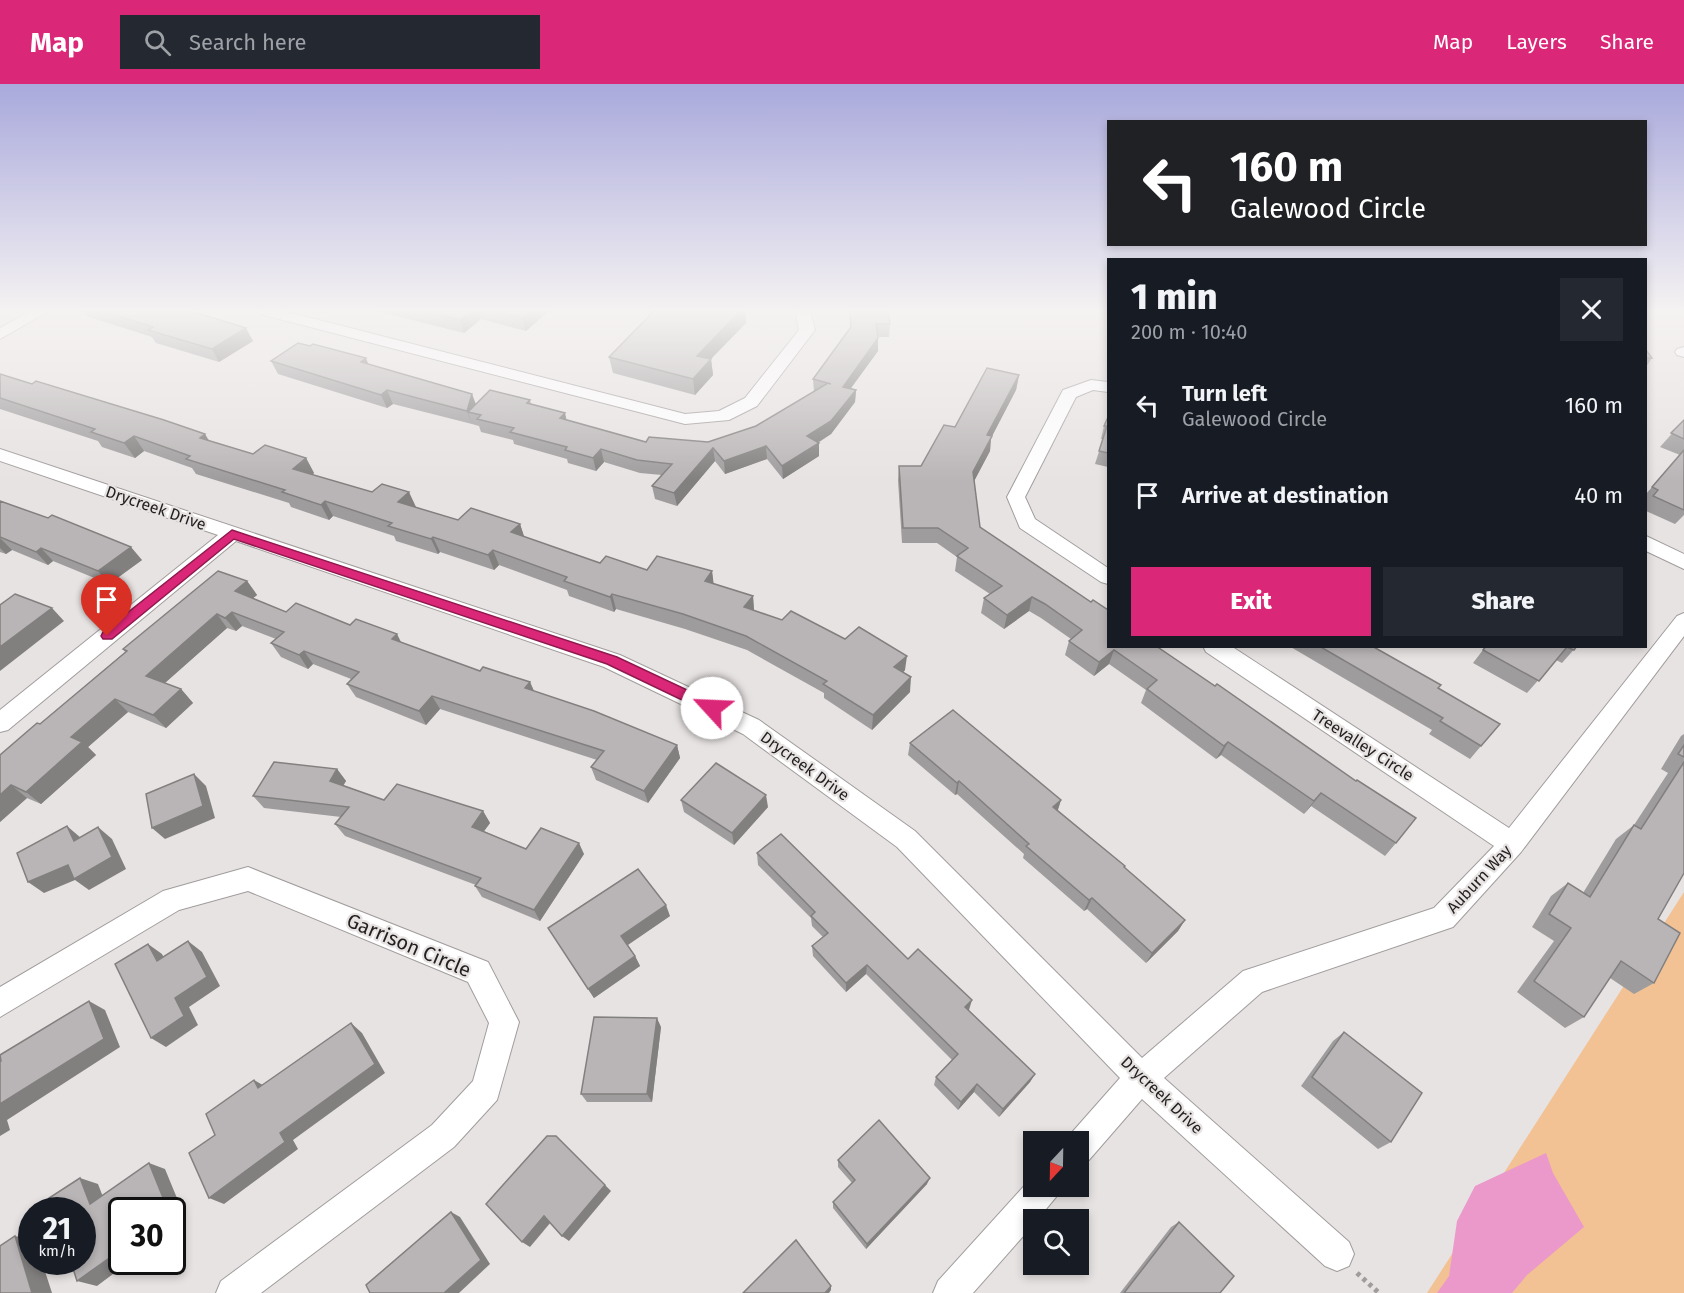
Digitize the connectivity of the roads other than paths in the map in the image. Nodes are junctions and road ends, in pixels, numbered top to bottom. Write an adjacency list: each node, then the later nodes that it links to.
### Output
1 (484, 367): 2 (street)
2 (778, 367)
3 (1107, 387): 8 (street)
4 (0, 455): 5 (street, Drycreek Drive)
5 (232, 534): 11 (street); 14 (street, Drycreek Drive)
6 (1647, 544): 7 (street)
7 (1684, 562)
8 (1107, 576)
9 (1684, 621): 12 (street, Auburn Way)
10 (1217, 648): 12 (street, Treevalley Circle)
11 (0, 723)
12 (1512, 844): 14 (street, Auburn Way)
13 (0, 1003): 18 (street, Garrison Circle)
14 (1141, 1078): 15 (street, Auburn Way); 17 (street, Drycreek Drive)
15 (1089, 1137)
16 (1035, 1197): 19 (street)
17 (1337, 1254)
18 (233, 1293)
19 (950, 1293)

